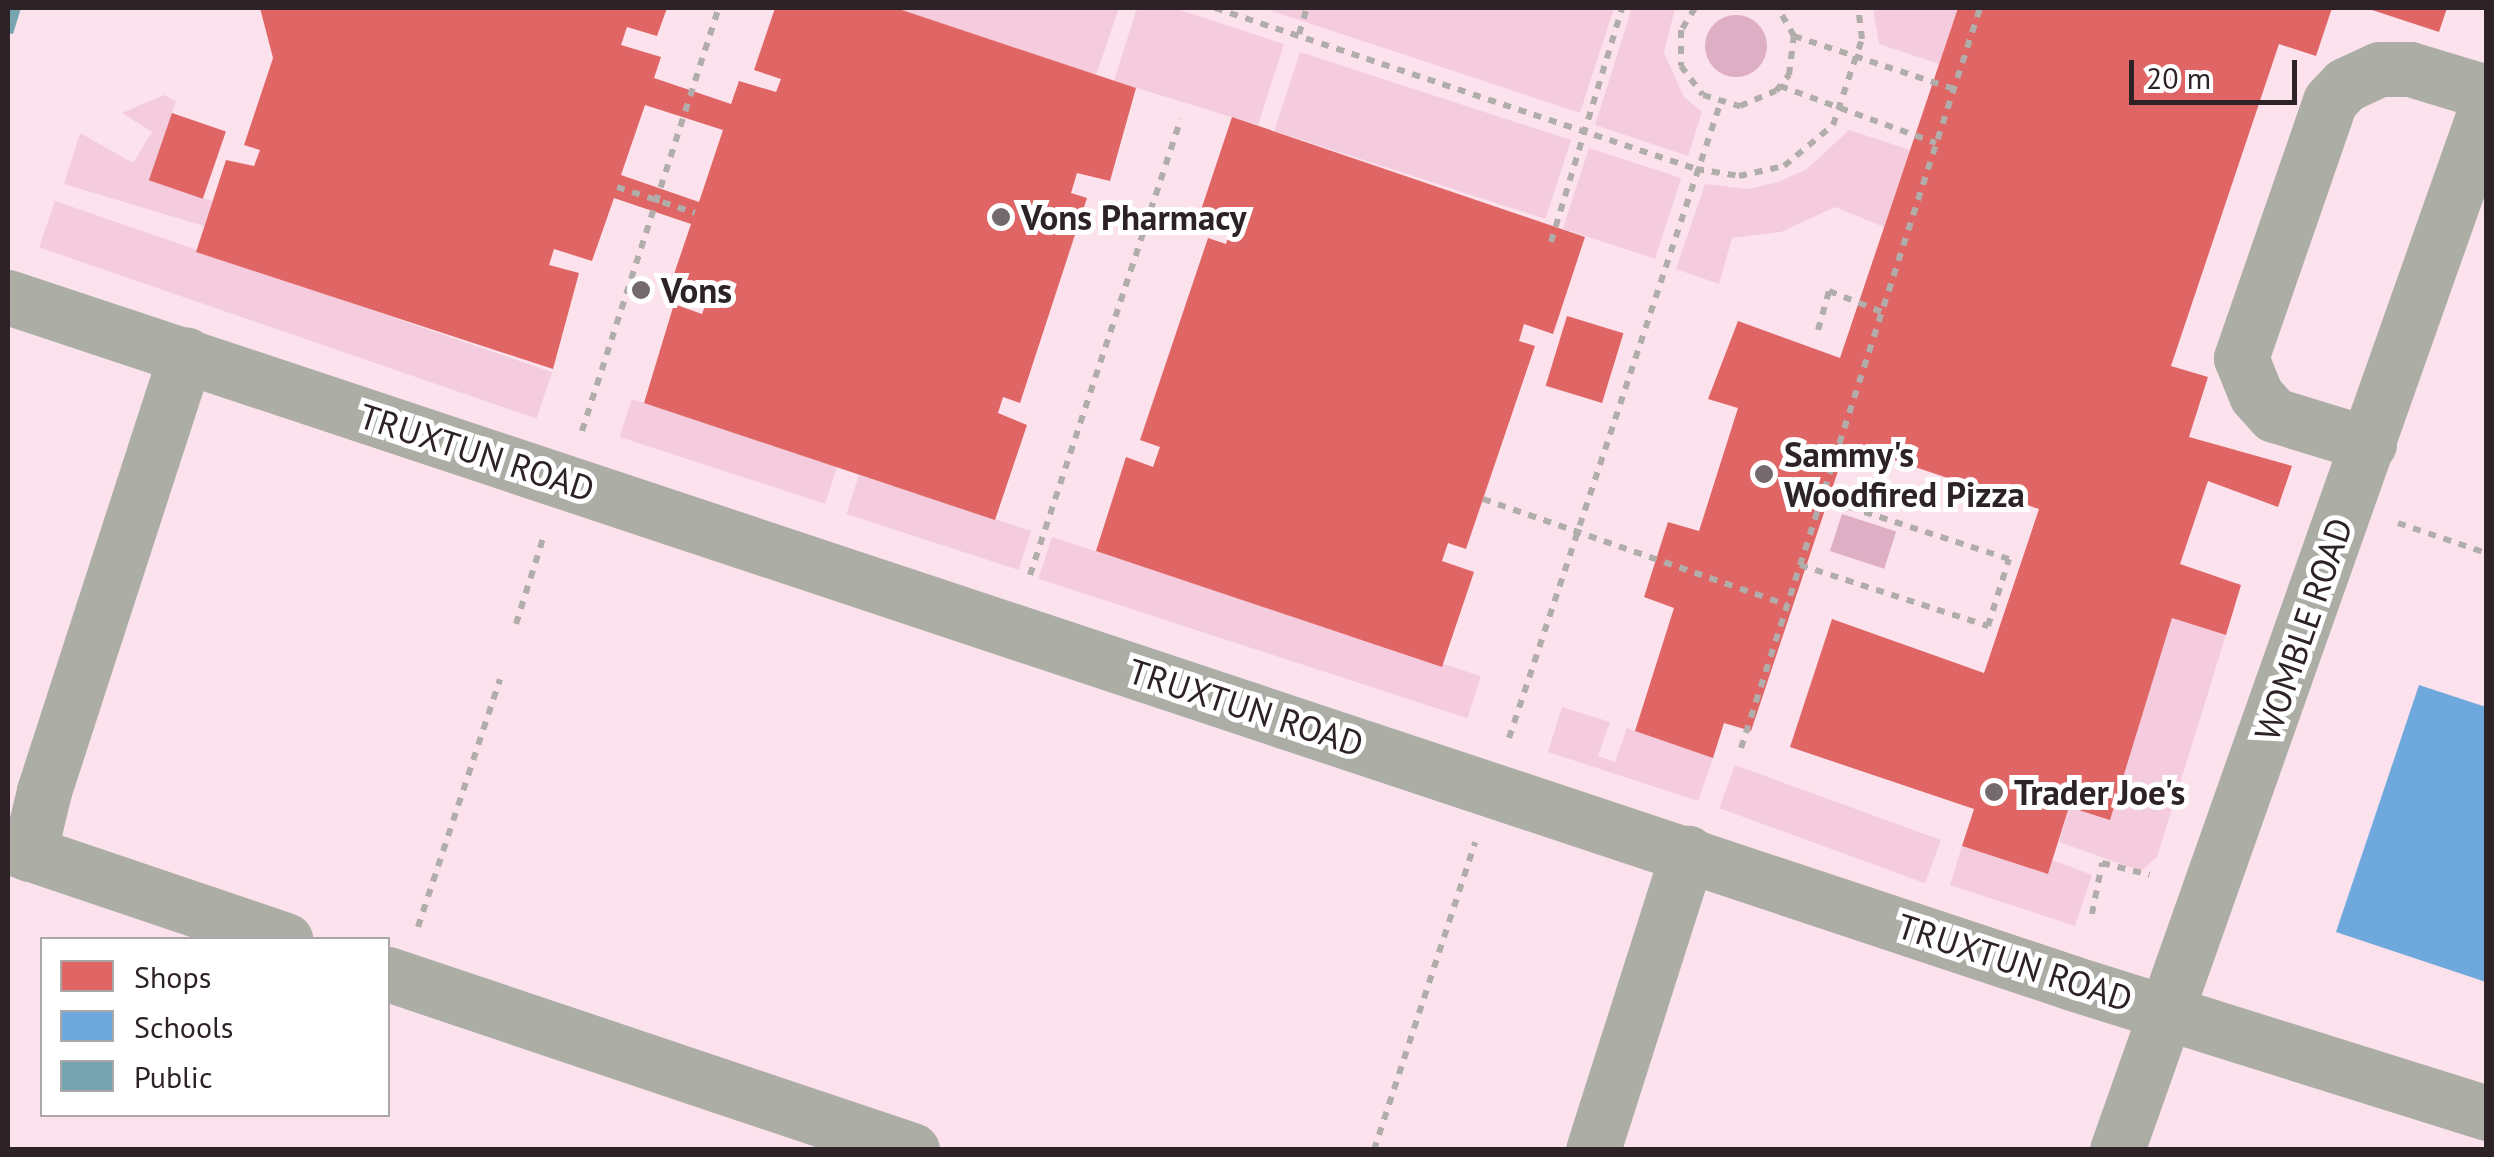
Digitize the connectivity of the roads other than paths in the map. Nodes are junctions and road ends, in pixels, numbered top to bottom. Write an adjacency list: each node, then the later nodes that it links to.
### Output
1 (2486, 92): 5 (street)
2 (2486, 108): 5 (street, WOMBLE ROAD)
3 (8, 297): 4 (street, TRUXTUN ROAD)
4 (186, 356): 6 (street); 7 (street, TRUXTUN ROAD)
5 (2369, 444): 10 (street, WOMBLE ROAD)
6 (18, 850): 8 (street)
7 (1688, 853): 10 (street, TRUXTUN ROAD); 13 (street)
8 (277, 937)
9 (401, 956): 12 (street)
10 (2168, 1012): 11 (street, TRUXTUN ROAD); 14 (street, WOMBLE ROAD)
11 (2486, 1113)
12 (912, 1150)
13 (1593, 1150)
14 (2117, 1150)

